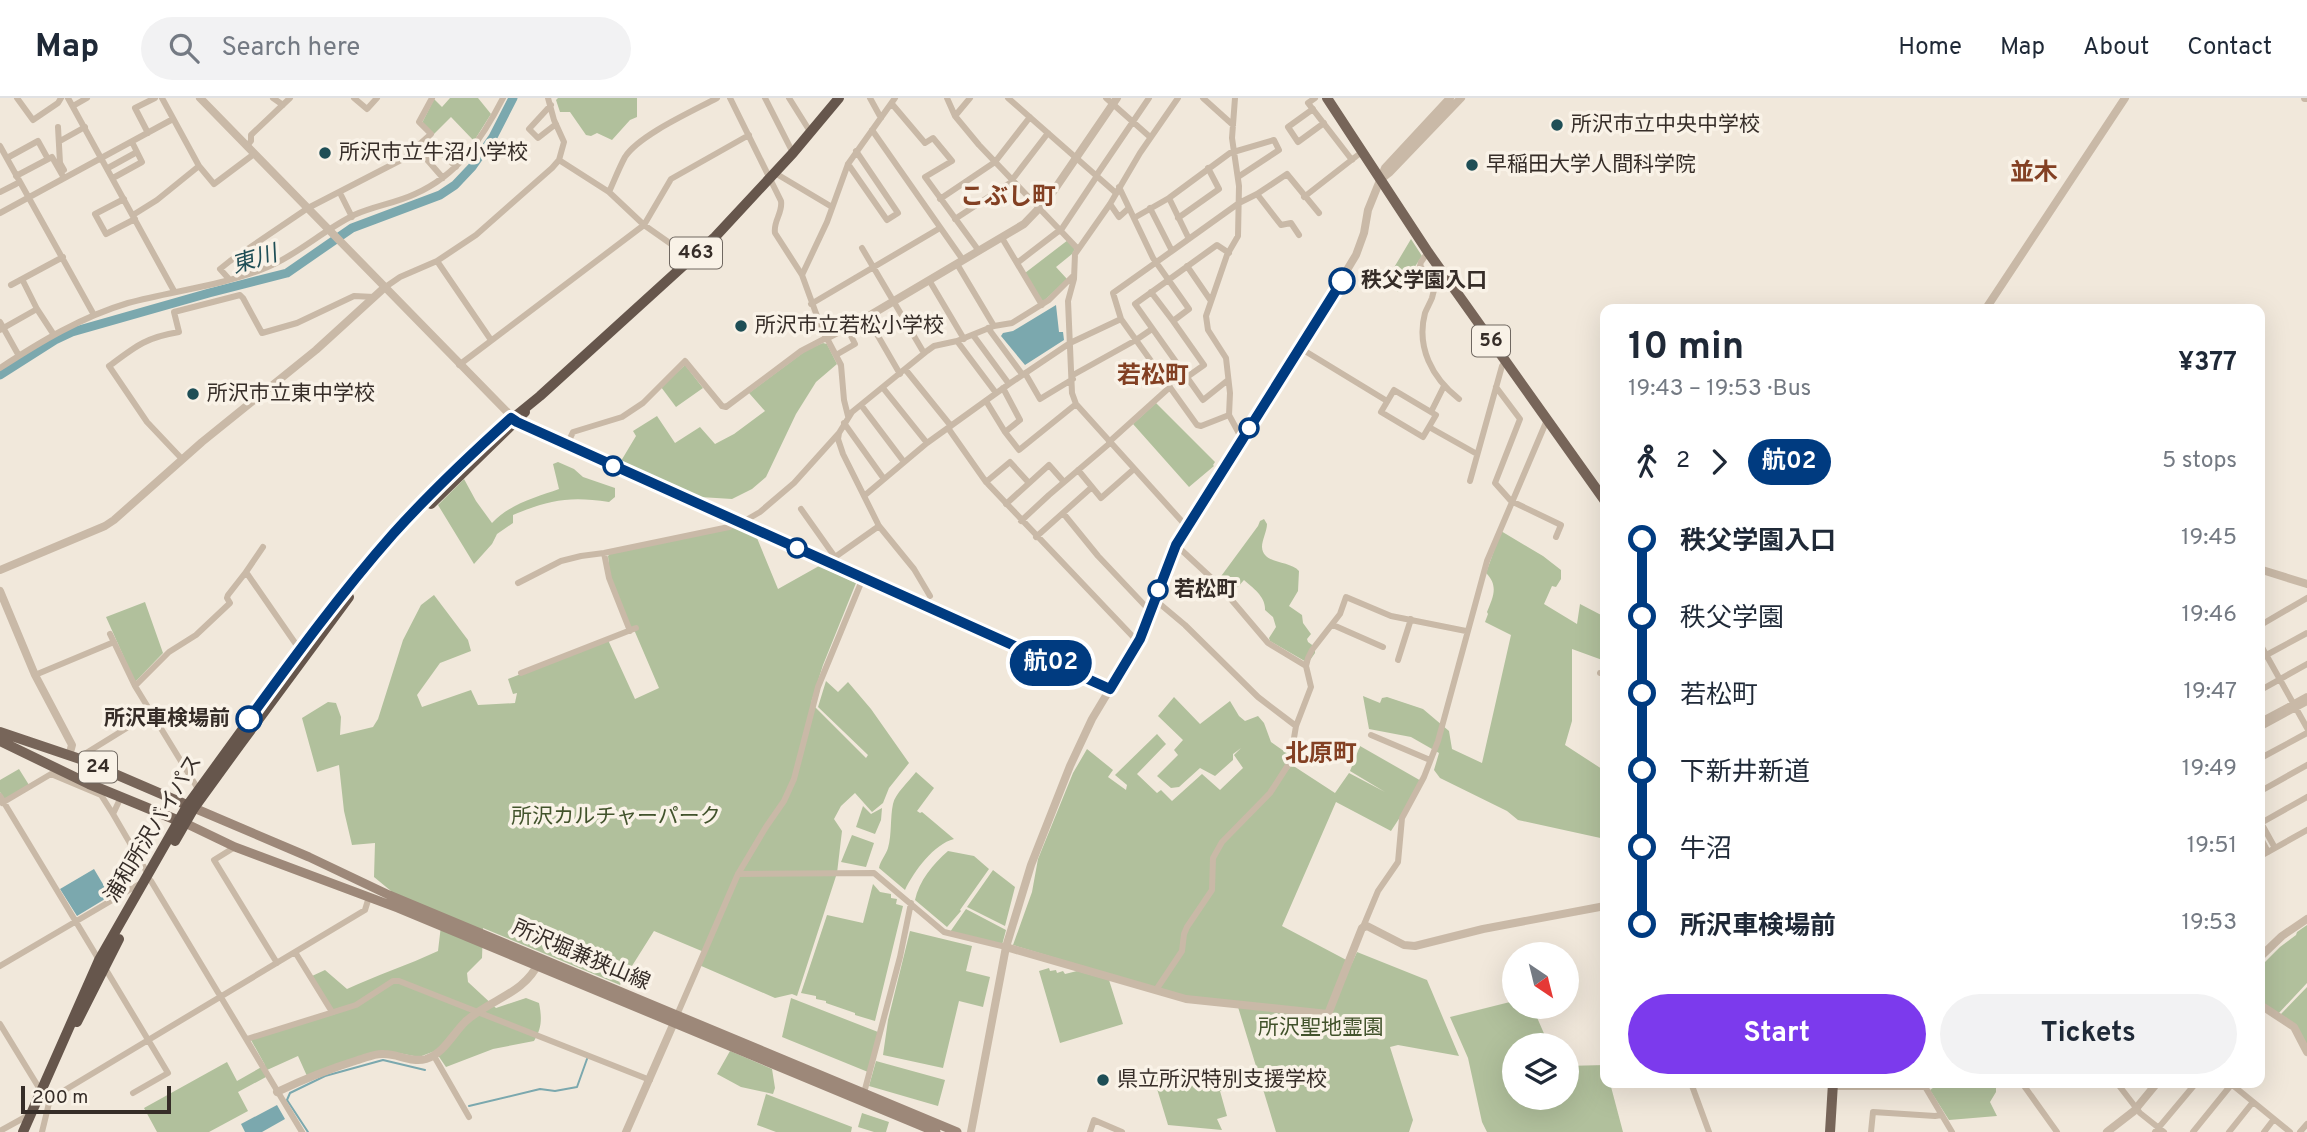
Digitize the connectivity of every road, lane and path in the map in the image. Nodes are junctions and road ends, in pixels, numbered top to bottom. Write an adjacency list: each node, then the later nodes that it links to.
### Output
1 (17, 98): 2 (street)
2 (61, 98)
3 (68, 98): 36 (street)
4 (88, 98): 36 (street)
5 (155, 98): 49 (street)
6 (162, 98): 41 (street)
7 (200, 98): 58 (street)
8 (273, 98): 35 (street)
9 (290, 98): 35 (street)
10 (354, 98): 11 (street)
11 (377, 98)
12 (432, 98): 54 (street)
13 (503, 98): 75 (street)
14 (717, 98): 90 (street)
15 (730, 98): 52 (street)
16 (765, 98): 64 (street)
17 (789, 98): 50 (street)
18 (839, 98): 50 (highway, 浦和所沢バイパス / 463)
19 (870, 98): 40 (street)
20 (947, 98): 38 (street)
21 (970, 98): 38 (street)
22 (1008, 98): 39 (street)
23 (1149, 98): 42 (street)
24 (1178, 98): 53 (street)
25 (1203, 98): 45 (street)
26 (1235, 98): 45 (street)
27 (1315, 98): 37 (street)
28 (1327, 98): 62 (main road, 56)
29 (1450, 98): 84 (street)
30 (1461, 98): 84 (street)
31 (2125, 98): 148 (street)
32 (1112, 100): 42 (street); 68 (street)
33 (893, 101): 40 (street); 96 (street)
34 (550, 102): 44 (street); 44 (street)
35 (283, 105): 58 (street)
36 (73, 106): 47 (street)
37 (1313, 109): 43 (street); 43 (street)
38 (955, 116): 72 (street)
39 (1030, 117): 51 (street); 72 (street)
40 (881, 118): 48 (street)
41 (173, 119): 49 (street); 74 (street)
42 (1132, 122): 53 (street); 79 (street)
43 (1324, 123): 71 (street)
44 (556, 124): 70 (street)
45 (1233, 125): 61 (street)
46 (58, 127): 55 (street)
47 (85, 127): 55 (street); 67 (street)
48 (872, 130): 60 (street); 112 (street)
49 (148, 133): 56 (street)
50 (811, 133): 64 (highway, 浦和所沢バイパス / 463)
51 (1048, 133): 68 (street); 86 (street)
52 (749, 135): 78 (street); 111 (street)
53 (1150, 137): 87 (street)
54 (427, 138): 59 (street); 75 (street)
55 (60, 141): 80 (street)
56 (132, 142): 63 (street); 67 (street)
57 (0, 146): 66 (street)
58 (247, 146): 65 (street)
59 (416, 147): 83 (street); 89 (street)
60 (856, 151): 73 (street); 73 (street)
61 (1234, 151): 77 (street); 81 (street); 81 (street)
62 (1363, 151): 71 (street); 84 (main road, 56)
63 (137, 152): 76 (street); 82 (street)
64 (793, 153): 78 (highway, 浦和所沢バイパス / 463)
65 (254, 154): 74 (street); 100 (street)
66 (7, 158): 69 (street); 85 (street)
67 (102, 158): 76 (street); 80 (street)
68 (1076, 158): 79 (street); 103 (street)
69 (48, 159): 80 (street); 85 (street)
70 (559, 160): 90 (street); 126 (street)
71 (1352, 160): 92 (street)
72 (995, 162): 86 (street); 96 (street)
73 (848, 164): 99 (street)
74 (199, 166): 106 (street)
75 (456, 167): 83 (street)
76 (108, 168): 82 (street)
77 (1208, 168): 94 (street); 109 (street)
78 (773, 175): 99 (street); 125 (highway, 浦和所沢バイパス / 463); 132 (street)
79 (1097, 176): 87 (street); 114 (street)
80 (66, 177): 93 (street)
81 (1237, 177): 97 (street)
82 (113, 178): 95 (street)
83 (443, 178): 107 (street)
84 (1381, 179): 122 (main road, 56); 166 (street)
85 (16, 180): 88 (street); 93 (street)
86 (1013, 180): 103 (street); 110 (street)
87 (1117, 190): 98 (street); 101 (street)
88 (0, 192)
89 (340, 192): 100 (street); 107 (street)
90 (609, 192): 111 (street)
91 (1256, 194): 92 (street); 97 (street); 115 (street)
92 (1304, 197): 105 (street)
93 (28, 198): 104 (street); 124 (street)
94 (1169, 198): 102 (street); 109 (street)
95 (124, 199): 106 (street); 106 (street)
96 (940, 199): 110 (street)
97 (1239, 203): 117 (street); 123 (street)
98 (1110, 204): 101 (street); 119 (street)
99 (832, 207): 132 (street)
100 (307, 208): 113 (street); 136 (street)
101 (1129, 208): 108 (street)
102 (1150, 208): 108 (street); 121 (street)
103 (1040, 209): 114 (street); 116 (street)
104 (0, 213)
105 (1319, 213)
106 (134, 217): 142 (street)
107 (352, 217): 113 (street)
108 (1134, 218): 129 (street)
109 (1178, 218): 117 (street)
110 (955, 219): 120 (street)
111 (644, 225): 125 (street); 162 (street)
112 (940, 228): 127 (street); 131 (street)
113 (329, 230): 136 (street); 141 (street)
114 (1060, 230): 119 (street); 128 (street)
115 (1299, 235)
116 (1002, 238): 120 (street); 128 (street)
117 (1189, 239): 121 (street)
118 (862, 248): 131 (street)
119 (1078, 249): 133 (street)
120 (979, 251): 127 (street)
121 (1172, 251): 129 (street)
122 (1428, 252): 134 (main road, 56); 139 (street)
123 (1229, 253): 130 (street); 145 (street)
124 (62, 257): 135 (street); 151 (street)
125 (691, 258): 191 (highway, 浦和所沢バイパス / 463)
126 (437, 261): 141 (street); 162 (street)
127 (960, 262): 138 (street); 156 (street)
128 (1017, 262): 149 (street)
129 (1156, 262): 137 (street); 153 (street)
130 (1187, 266): 137 (street); 145 (street)
131 (873, 268): 146 (street); 147 (street)
132 (802, 275): 147 (street)
133 (1074, 275): 149 (street); 165 (street)
134 (1445, 276): 139 (street); 170 (main road, 56)
135 (22, 279): 140 (street); 150 (street)
136 (229, 279): 142 (street)
137 (1168, 279): 143 (street); 154 (street)
138 (929, 280): 146 (street); 163 (street)
139 (1435, 283): 179 (street)
140 (11, 285)
141 (384, 288): 144 (street); 171 (street)
142 (174, 291): 151 (street)
143 (1151, 292): 154 (street); 158 (street)
144 (374, 297): 203 (street); 203 (street)
145 (1211, 301): 177 (street)
146 (893, 302): 152 (street); 167 (street)
147 (811, 304): 161 (street)
148 (1989, 304)
149 (1042, 305): 156 (street)
150 (37, 309): 155 (street); 159 (street)
151 (94, 315): 159 (street)
152 (867, 317): 157 (street); 173 (street)
153 (1121, 319): 164 (street); 165 (street)
154 (1173, 321): 176 (street)
155 (1, 327): 169 (street)
156 (991, 327): 160 (street); 174 (street)
157 (847, 328): 161 (street); 168 (street)
158 (1152, 329): 164 (street); 176 (street)
159 (54, 335): 169 (street)
160 (973, 335): 163 (street); 178 (street)
161 (826, 338): 168 (street); 201 (street)
162 (491, 340): 171 (street)
163 (960, 340): 167 (street); 183 (street)
164 (1136, 340): 175 (street); 180 (street)
165 (1070, 343): 174 (street); 175 (street)
166 (1300, 348): 186 (street); 198 (street)
167 (924, 353): 173 (street)
168 (836, 355): 192 (street)
169 (19, 356): 172 (street)
170 (1506, 362): 181 (street); 193 (main road, 56)
171 (459, 365): 191 (street)
172 (0, 368)
173 (902, 372): 182 (street); 194 (street)
174 (1024, 374): 175 (street); 178 (street)
175 (1073, 377): 187 (street)
176 (1187, 377): 177 (street)
177 (1228, 380): 190 (street)
178 (1006, 386): 183 (street); 196 (street)
179 (1444, 386): 184 (street); 189 (street)
180 (1170, 387): 190 (street); 200 (street)
181 (1496, 387): 202 (street); 215 (street)
182 (883, 388): 188 (street); 199 (street)
183 (996, 393): 185 (street)
184 (1459, 399)
185 (985, 401): 194 (street); 196 (street)
186 (1387, 401): 189 (street); 195 (street)
187 (1076, 404): 196 (street); 200 (street)
188 (861, 405): 192 (street); 204 (street)
189 (1431, 412): 195 (street)
190 (1229, 415): 198 (street)
191 (514, 420): 201 (street); 249 (highway, 浦和所沢バイパス / 463); 281 (highway, 浦和所沢バイパス / 463)
192 (846, 420): 197 (street); 207 (street)
193 (1547, 420): 213 (main road, 56); 215 (street)
194 (949, 427): 199 (street); 209 (street)
195 (1429, 427): 202 (street)
196 (1005, 432)
197 (839, 433): 214 (street); 220 (street)
198 (1242, 439): 222 (street)
199 (928, 443): 204 (street)
200 (1110, 443): 205 (street); 206 (street)
201 (567, 445): 220 (street)
202 (1476, 454): 208 (street)
203 (182, 459): 229 (street)
204 (904, 462): 207 (street)
205 (1134, 469): 212 (street); 222 (street)
206 (1078, 470): 210 (street); 212 (street)
207 (884, 479): 214 (street)
208 (1470, 481)
209 (986, 482): 211 (street); 216 (street)
210 (1064, 482): 211 (street); 219 (street)
211 (1029, 483): 216 (street)
212 (1092, 487): 218 (street)
213 (1600, 494)
214 (864, 496): 221 (street)
215 (1513, 502): 224 (street); 243 (street)
216 (1006, 504): 219 (street)
217 (801, 509): 228 (street)
218 (1063, 513): 223 (street); 239 (street)
219 (1021, 521): 223 (street)
220 (739, 522): 227 (street); 228 (street)
221 (879, 526): 228 (street); 236 (street)
222 (1187, 527): 225 (street)
223 (1037, 537): 247 (street)
224 (1556, 537)
225 (1176, 545): 238 (street); 254 (street)
226 (263, 547): 231 (street)
227 (604, 553): 233 (street); 255 (street)
228 (831, 559): 232 (street)
229 (0, 570)
230 (2265, 571): 234 (street)
231 (246, 572): 249 (street); 258 (street)
232 (863, 578): 260 (street); 291 (street)
233 (518, 583)
234 (2307, 584)
235 (0, 590): 256 (street)
236 (930, 596)
237 (2307, 598): 241 (street)
238 (1154, 599): 239 (street); 267 (street)
239 (1151, 611): 247 (street)
240 (1411, 619): 242 (street); 243 (street); 252 (street)
241 (2265, 622)
242 (1333, 625): 248 (street); 254 (street)
243 (1466, 631): 274 (street)
244 (2307, 633): 251 (street)
245 (110, 634): 246 (street)
246 (114, 642): 256 (street); 258 (street)
247 (1138, 642): 260 (street)
248 (1383, 647)
249 (300, 650): 276 (highway, 浦和所沢バイパス / 463)
250 (2265, 652): 251 (street)
251 (2267, 655): 257 (street)
252 (1398, 660)
253 (2307, 664): 257 (street)
254 (1306, 666): 267 (street)
255 (521, 673)
256 (35, 675): 273 (street)
257 (2280, 679): 259 (street); 263 (street)
258 (135, 686): 264 (street)
259 (2265, 688)
260 (1110, 689): 299 (street)
261 (2307, 696): 263 (street)
262 (2307, 702): 263 (street)
263 (2295, 706): 265 (street); 266 (street); 268 (street)
264 (151, 713): 273 (street); 276 (street)
265 (2265, 719)
266 (2265, 724)
267 (1296, 726): 306 (street)
268 (2307, 731): 272 (street)
269 (0, 732): 273 (main road, 24)
270 (1371, 735): 274 (street)
271 (0, 741): 278 (main road, 24)
272 (2265, 756)
273 (75, 758): 281 (main road, 24)
274 (1430, 760): 298 (street)
275 (2307, 765): 277 (street)
276 (198, 789): 281 (highway, 浦和所沢バイパス / 463)
277 (2265, 789)
278 (121, 797): 282 (street); 284 (main road, 24)
279 (2307, 797): 283 (street)
280 (1, 800): 282 (street); 297 (street)
281 (191, 807): 284 (highway, 浦和所沢バイパス / 463); 304 (main road, 所沢堀兼狭山線)
282 (113, 814): 292 (street)
283 (2265, 818)
284 (182, 822): 288 (main road, 所沢堀兼狭山線); 292 (highway, 浦和所沢バイパス / 463)
285 (2307, 830): 289 (street)
286 (2265, 833): 289 (street)
287 (2265, 842): 289 (street)
288 (234, 847): 293 (main road, 所沢堀兼狭山線); 303 (street)
289 (2272, 850): 290 (street)
290 (2265, 854)
291 (738, 874): 294 (street); 311 (street)
292 (148, 879): 297 (street); 305 (highway, 浦和所沢バイパス / 463); 307 (street)
293 (369, 897): 300 (street); 304 (main road, 所沢堀兼狭山線)
294 (911, 904): 299 (street); 329 (street)
295 (1600, 907): 298 (street)
296 (2307, 919): 301 (street)
297 (76, 920): 302 (street); 305 (street)
298 (1362, 928): 306 (street)
299 (1006, 947): 306 (street); 347 (street)
300 (295, 952): 303 (street); 310 (street)
301 (2265, 952)
302 (1, 962)
303 (277, 962): 307 (street)
304 (539, 962): 309 (street); 311 (main road, 所沢堀兼狭山線)
305 (102, 963): 314 (street); 330 (highway, 浦和所沢バイパス / 463)
306 (1156, 990)
307 (222, 996): 313 (street); 314 (street)
308 (2265, 1008): 315 (street)
309 (478, 1011): 310 (street); 316 (street); 317 (street)
310 (332, 1012): 313 (street)
311 (675, 1019): 317 (street); 329 (main road, 所沢堀兼狭山線); 345 (main road, 所沢堀兼狭山線)
312 (0, 1024): 330 (street)
313 (247, 1039): 327 (street)
314 (148, 1040): 328 (street); 330 (street)
315 (2307, 1052)
316 (434, 1056): 327 (street); 335 (street)
317 (650, 1080): 344 (street)
318 (1693, 1088): 350 (street)
319 (1833, 1088): 351 (main road)
320 (1926, 1088): 334 (street)
321 (2026, 1088): 354 (street)
322 (2121, 1088): 332 (street)
323 (2153, 1088): 332 (street)
324 (2192, 1088): 339 (street)
325 (2227, 1088): 356 (street)
326 (2235, 1088): 331 (street)
327 (277, 1092): 343 (street)
328 (133, 1093)
329 (864, 1093): 346 (main road, 所沢堀兼狭山線)
330 (45, 1095): 333 (highway, 浦和所沢バイパス / 463); 341 (highway, 浦和所沢バイパス / 463); 342 (street)
331 (2253, 1102): 336 (street); 357 (street)
332 (2137, 1108): 339 (street); 355 (street)
333 (31, 1115): 338 (street); 340 (highway, 浦和所沢バイパス / 463)
334 (1942, 1115): 352 (street); 353 (street)
335 (470, 1117)
336 (2274, 1119): 358 (street); 359 (street)
337 (2307, 1124): 360 (street)
338 (0, 1130)
339 (2159, 1131)
340 (23, 1132)
341 (29, 1132)
342 (42, 1132)
343 (302, 1132)
344 (626, 1132)
345 (936, 1132)
346 (957, 1132)
347 (971, 1132)
348 (1090, 1132): 349 (street)
349 (1122, 1132)
350 (1709, 1132)
351 (1830, 1132)
352 (1871, 1132)
353 (1952, 1132)
354 (2057, 1132)
355 (2107, 1132)
356 (2193, 1132)
357 (2229, 1132)
358 (2264, 1132)
359 (2290, 1132)
360 (2300, 1132)

